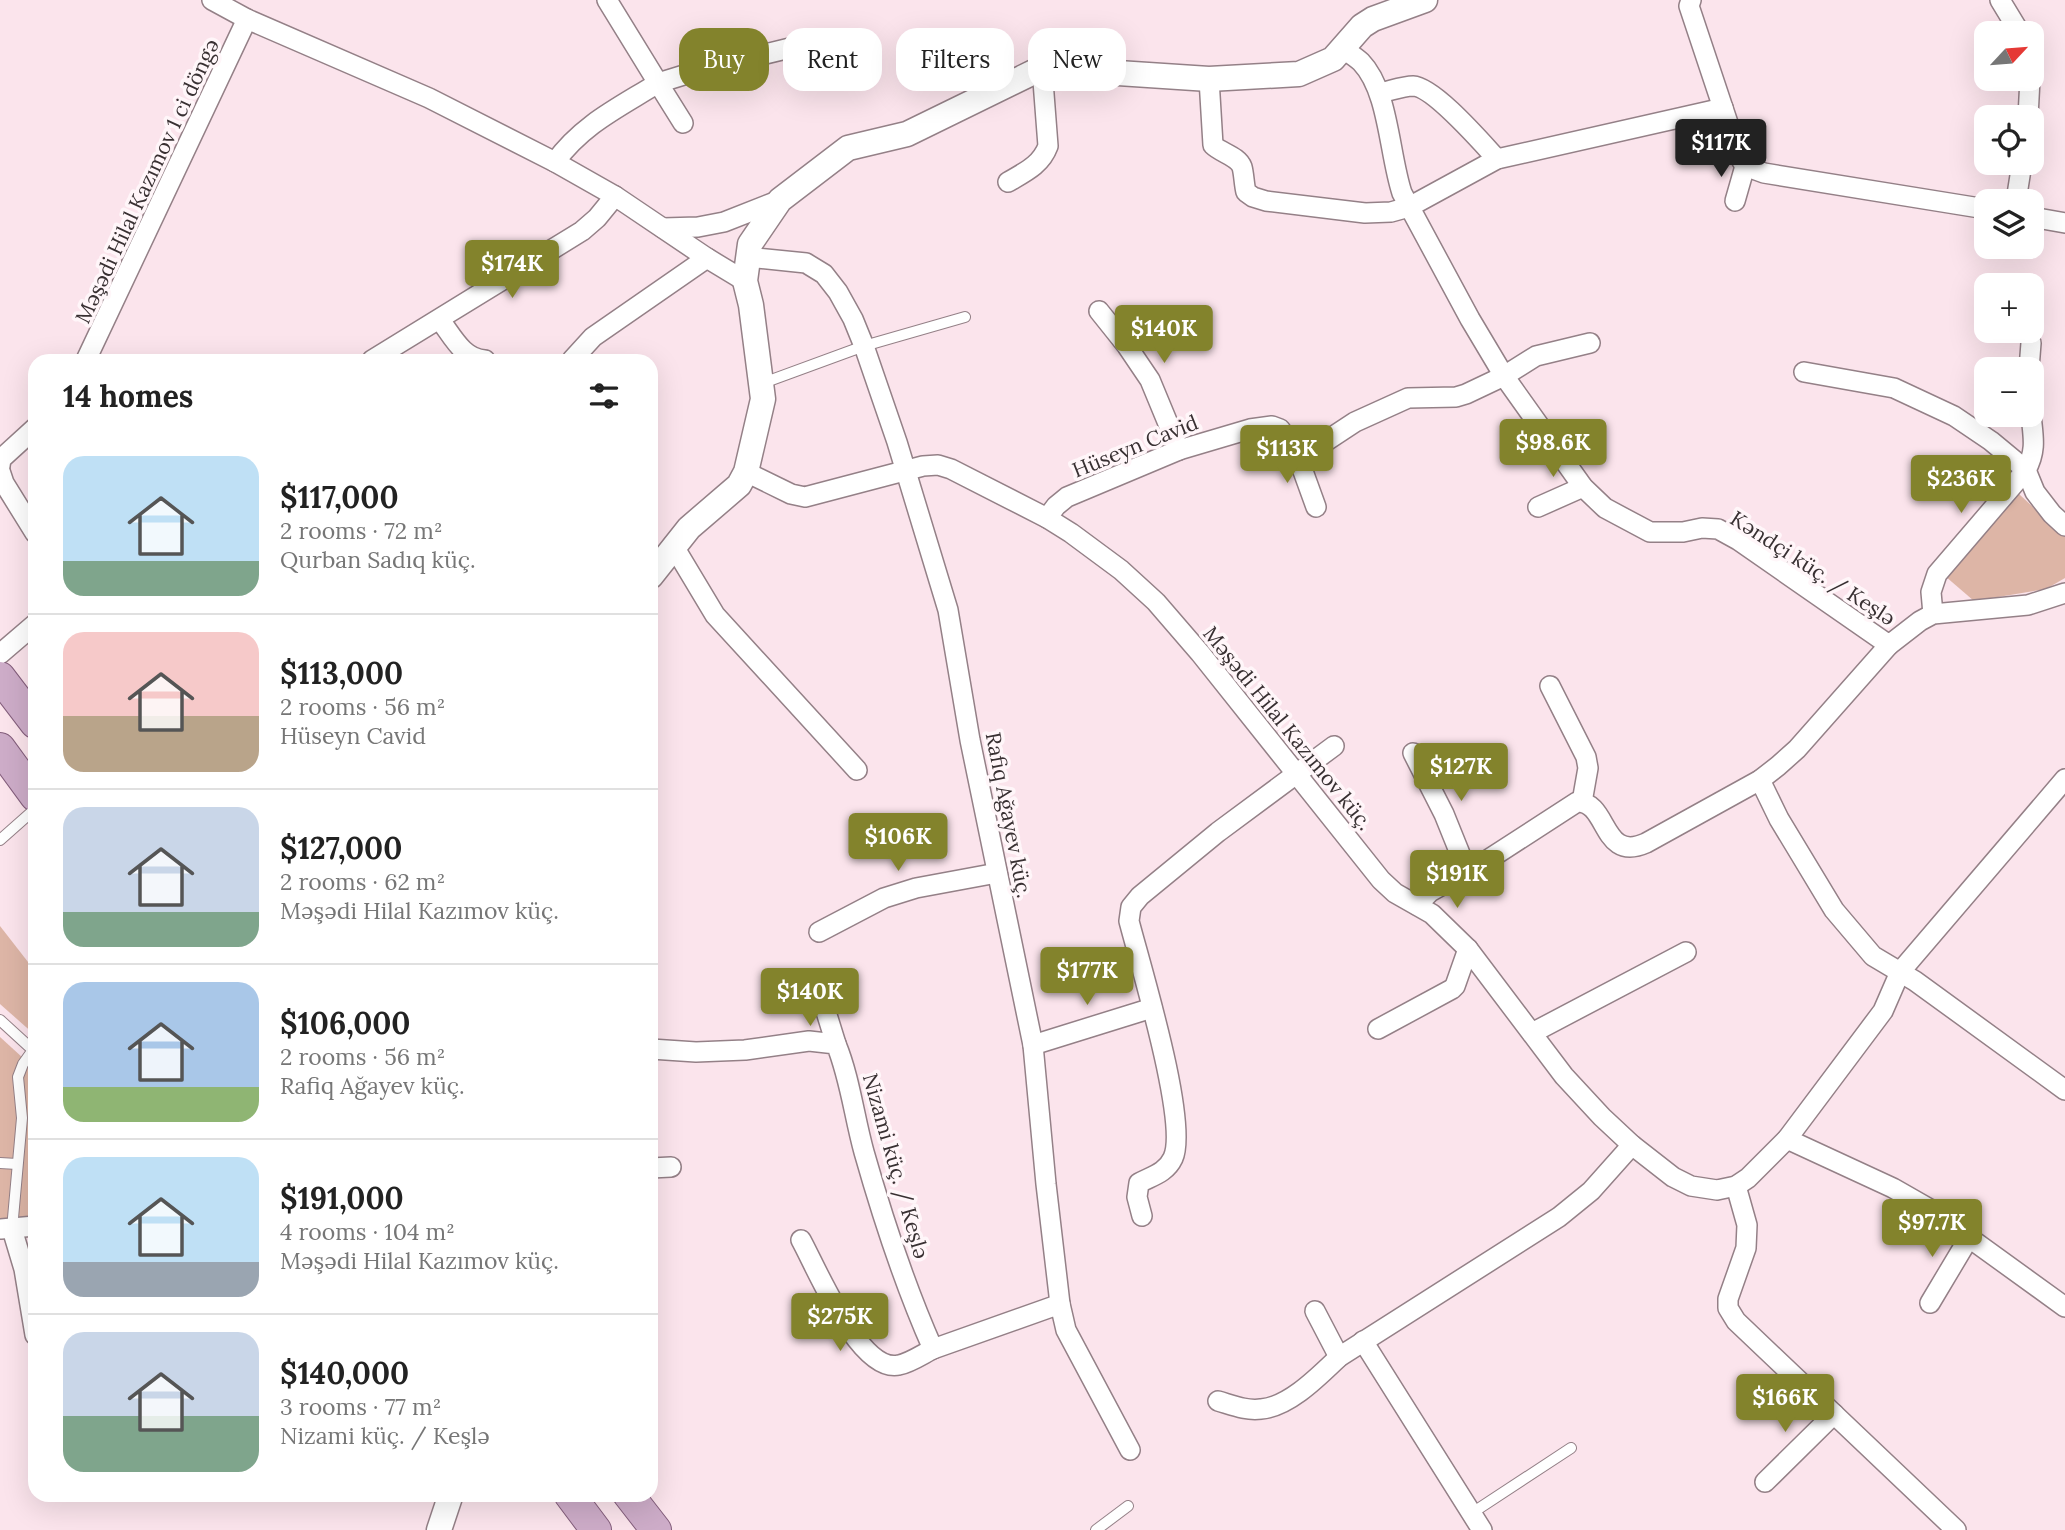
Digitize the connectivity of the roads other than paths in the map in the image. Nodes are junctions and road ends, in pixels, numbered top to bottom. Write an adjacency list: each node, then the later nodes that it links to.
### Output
1 (212, 0): 6 (street)
2 (607, 0): 13 (street)
3 (1425, 0): 8 (street)
4 (1691, 0): 16 (street)
5 (2000, 0): 7 (street)
6 (247, 19): 19 (street); 38 (street, Məşədi Hilal Kazımov 1 ci döngə)
7 (2013, 21)
8 (1343, 49): 12 (street); 15 (street, Kəndçi küç. / Keşlə)
9 (783, 50): 13 (street)
10 (1126, 74): 12 (street)
11 (1028, 75): 23 (street)
12 (1209, 79): 25 (street)
13 (658, 83): 17 (street); 19 (street)
14 (1044, 91): 21 (street)
15 (1380, 93): 18 (street); 25 (street, Kəndçi küç. / Keşlə)
16 (1723, 108): 18 (street); 20 (street)
17 (683, 124)
18 (1497, 159): 25 (street)
19 (555, 162): 22 (street)
20 (1745, 166): 24 (street); 26 (street)
21 (1008, 182)
22 (615, 196): 29 (street); 34 (street)
23 (780, 200): 29 (street); 31 (street)
24 (1735, 201)
25 (1409, 207): 44 (street, Kəndçi küç. / Keşlə)
26 (1974, 207)
27 (2044, 219): 28 (street)
28 (2065, 223)
29 (663, 228): 30 (street)
30 (707, 258): 31 (street); 41 (street)
31 (746, 269): 37 (street, Rafiq Ağayev küç.); 45 (street)
32 (1098, 311): 49 (street)
33 (965, 317): 37 (lane)
34 (440, 320): 39 (street); 40 (street)
35 (1590, 343): 44 (street)
36 (2031, 343): 42 (street)
37 (864, 346): 45 (lane); 51 (street, Rafiq Ağayev küç.)
38 (89, 354)
39 (382, 354)
40 (465, 354)
41 (577, 354)
42 (2030, 357)
43 (1804, 372): 52 (street)
44 (1504, 376): 48 (street); 54 (street, Kəndçi küç. / Keşlə)
45 (762, 383): 53 (street)
46 (2033, 427): 52 (street)
47 (28, 434): 50 (street)
48 (1295, 449): 49 (street, Hüseyn Cavid); 55 (street)
49 (1179, 450): 57 (street, Hüseyn Cavid)
50 (0, 469): 58 (street)
51 (905, 470): 53 (street, Məşədi Hilal Kazımov küç.); 57 (street, Məşədi Hilal Kazımov küç.); 82 (street, Rafiq Ağayev küç.)
52 (2026, 470): 59 (street); 63 (street)
53 (746, 472): 60 (street)
54 (1583, 488): 56 (street); 65 (street, Kəndçi küç. / Keşlə)
55 (1317, 507)
56 (1538, 507)
57 (1048, 518): 74 (street, Məşədi Hilal Kazımov küç.)
58 (28, 522)
59 (2065, 526)
60 (673, 545): 61 (street); 73 (street)
61 (658, 566)
62 (2065, 593): 63 (street, Kəndçi küç. / Keşlə)
63 (1934, 614): 65 (street, Kəndçi küç. / Keşlə)
64 (28, 630): 66 (street)
65 (1889, 645): 76 (street)
66 (0, 654)
67 (0, 677): 69 (main road)
68 (1550, 686): 78 (street)
69 (28, 714)
70 (1334, 746): 74 (street)
71 (0, 748): 77 (main road)
72 (1413, 753): 81 (street)
73 (857, 770)
74 (1297, 776): 83 (street, Məşədi Hilal Kazımov küç.); 89 (street)
75 (2065, 779): 87 (street)
76 (1760, 780): 78 (street); 87 (street)
77 (28, 786)
78 (1582, 802): 81 (street)
79 (28, 815): 80 (lane)
80 (0, 840)
81 (1466, 871): 83 (street)
82 (997, 873): 84 (street); 94 (street, Rafiq Ağayev küç.)
83 (1417, 905): 85 (street, Məşədi Hilal Kazımov küç.)
84 (819, 932)
85 (1468, 949): 91 (street); 92 (street, Məşədi Hilal Kazımov küç.)
86 (1686, 952): 92 (street)
87 (1900, 972): 98 (street); 99 (street)
88 (823, 1002): 93 (street, Nizami küç. / Keşlə)
89 (1152, 1008): 94 (street); 106 (street)
90 (0, 1020): 95 (lane)
91 (1378, 1030)
92 (1532, 1033): 100 (street, Məşədi Hilal Kazımov küç.)
93 (836, 1044): 96 (street); 117 (street, Nizami küç. / Keşlə)
94 (1033, 1045): 113 (street, Rafiq Ağayev küç.)
95 (28, 1046)
96 (658, 1049)
97 (28, 1058): 102 (lane)
98 (2065, 1090)
99 (1787, 1139): 105 (street); 109 (street)
100 (1632, 1145): 105 (street, Məşədi Hilal Kazımov küç.); 116 (street)
101 (0, 1163): 102 (lane)
102 (17, 1164): 108 (lane)
103 (671, 1167): 104 (street)
104 (658, 1168)
105 (1736, 1186): 120 (street)
106 (1142, 1216)
107 (28, 1227): 108 (street)
108 (6, 1229): 111 (street)
109 (1970, 1236): 112 (street); 114 (street)
110 (802, 1240): 117 (street)
111 (28, 1287)
112 (1930, 1303)
113 (1060, 1304): 117 (street); 122 (street, Rafiq Ağayev küç.)
114 (2065, 1307)
115 (1315, 1311): 118 (street)
116 (1363, 1341): 118 (street); 129 (street)
117 (933, 1349)
118 (1339, 1357): 119 (street)
119 (1218, 1401)
120 (1834, 1414): 123 (street); 134 (street)
121 (1571, 1448): 129 (lane)
122 (1130, 1450)
123 (1765, 1482)
124 (441, 1502): 130 (street)
125 (448, 1502): 130 (street)
126 (575, 1502): 131 (main road)
127 (634, 1502): 132 (main road)
128 (1128, 1506): 133 (lane)
129 (1477, 1522)
130 (438, 1530)
131 (596, 1530)
132 (656, 1530)
133 (1097, 1530)
134 (1956, 1530)

